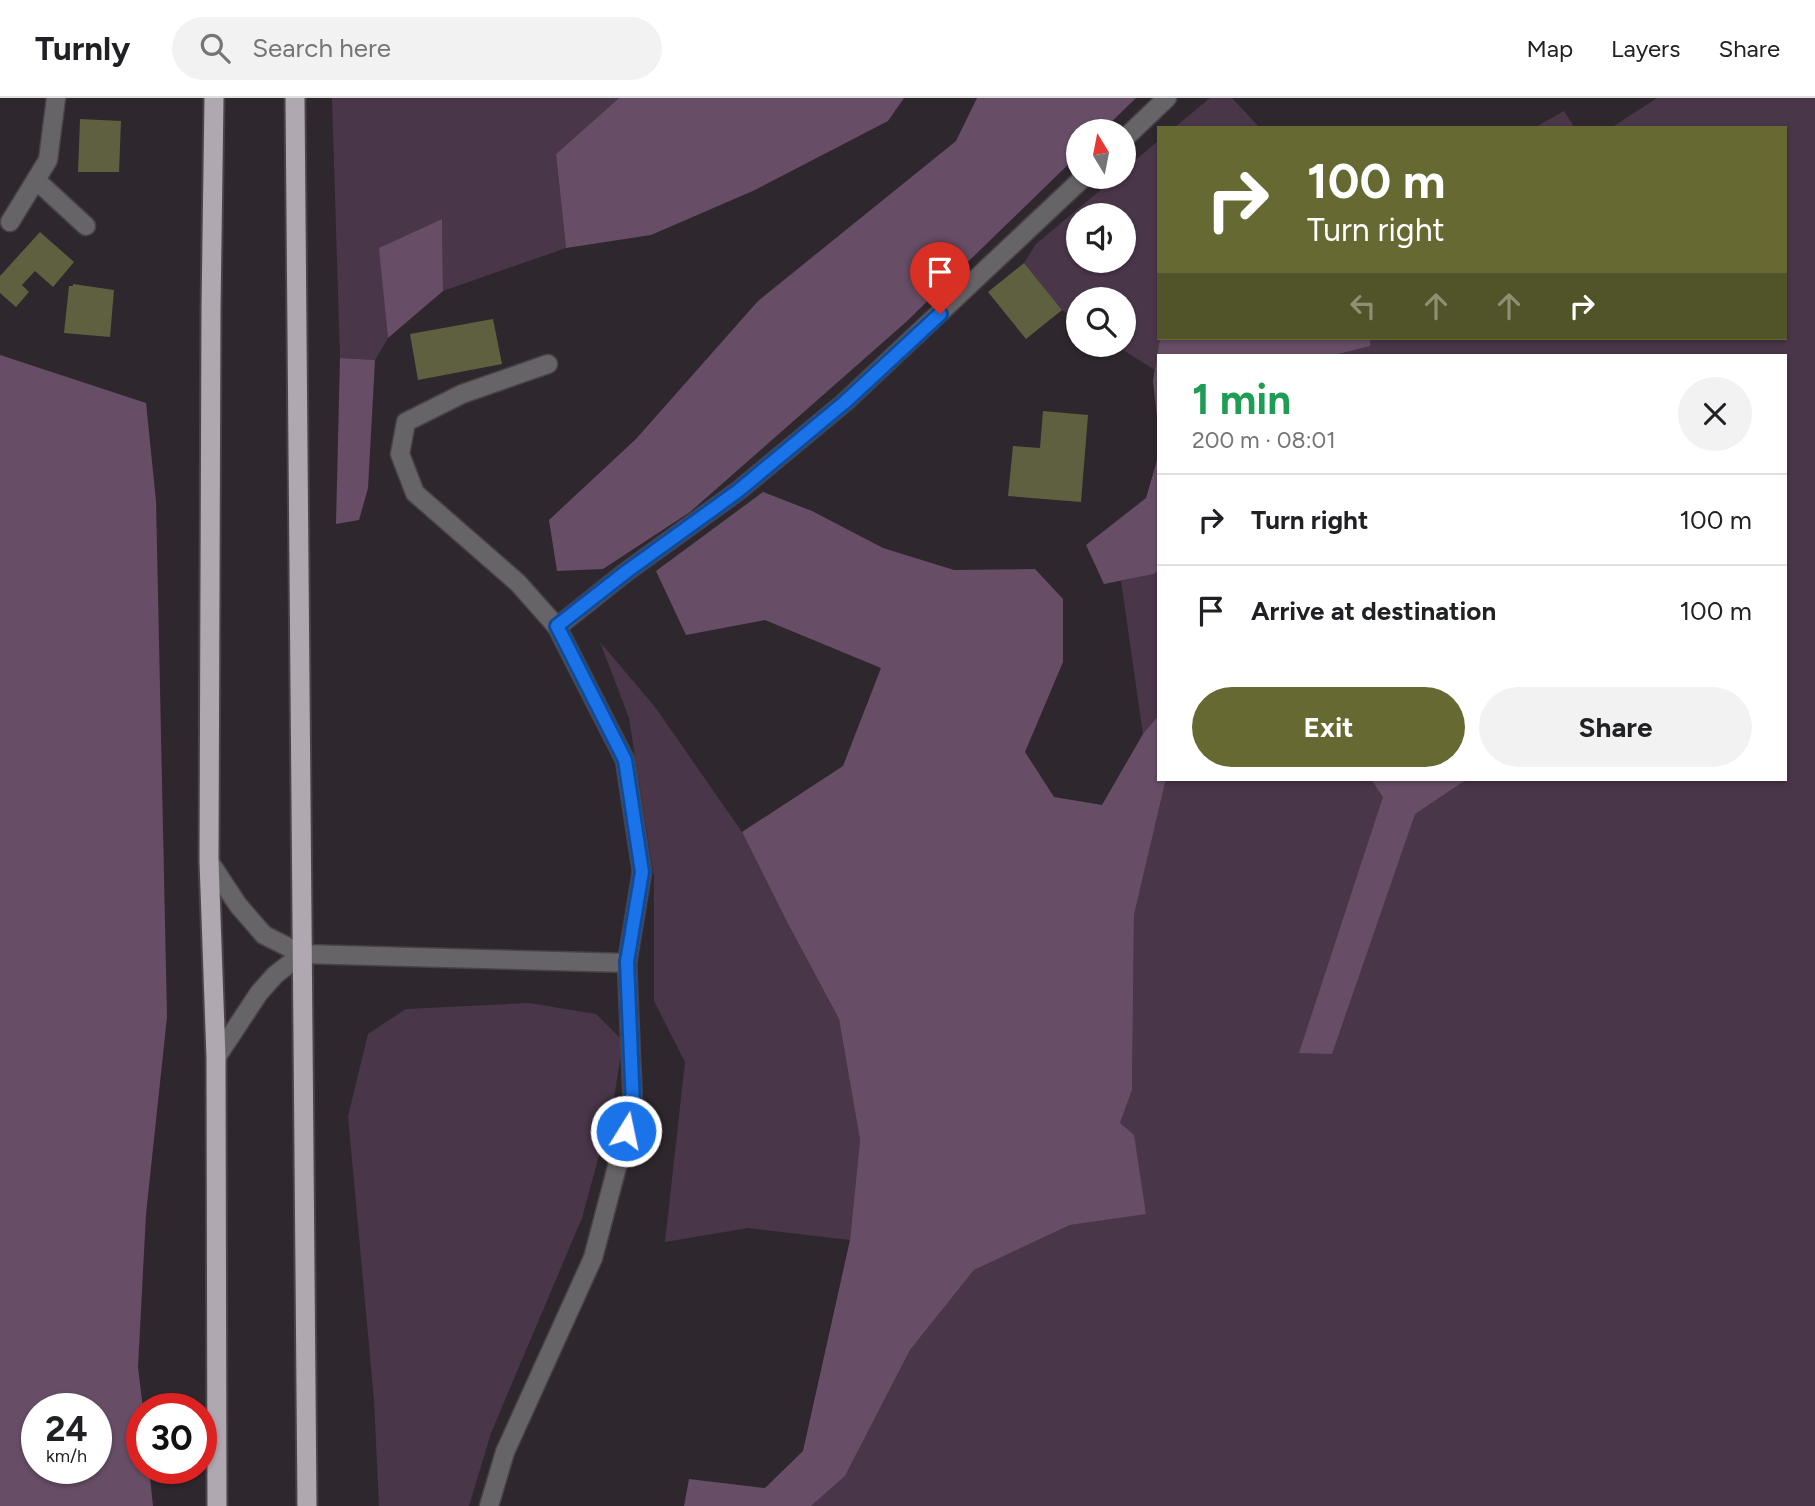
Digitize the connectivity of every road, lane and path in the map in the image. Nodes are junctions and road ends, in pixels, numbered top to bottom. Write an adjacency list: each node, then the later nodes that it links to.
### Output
1 (55, 98): 6 (street)
2 (214, 98): 12 (highway)
3 (295, 98): 13 (highway)
4 (1167, 98): 5 (street)
5 (1136, 128)
6 (36, 180): 8 (street); 9 (street)
7 (1071, 189): 11 (street)
8 (10, 222)
9 (86, 226)
10 (548, 363): 11 (street)
11 (557, 626): 14 (street)
12 (209, 861): 13 (street); 15 (highway)
13 (302, 954): 14 (street); 15 (street); 17 (highway)
14 (627, 962): 18 (street)
15 (216, 1058): 16 (highway)
16 (217, 1506)
17 (307, 1506)
18 (489, 1506)

